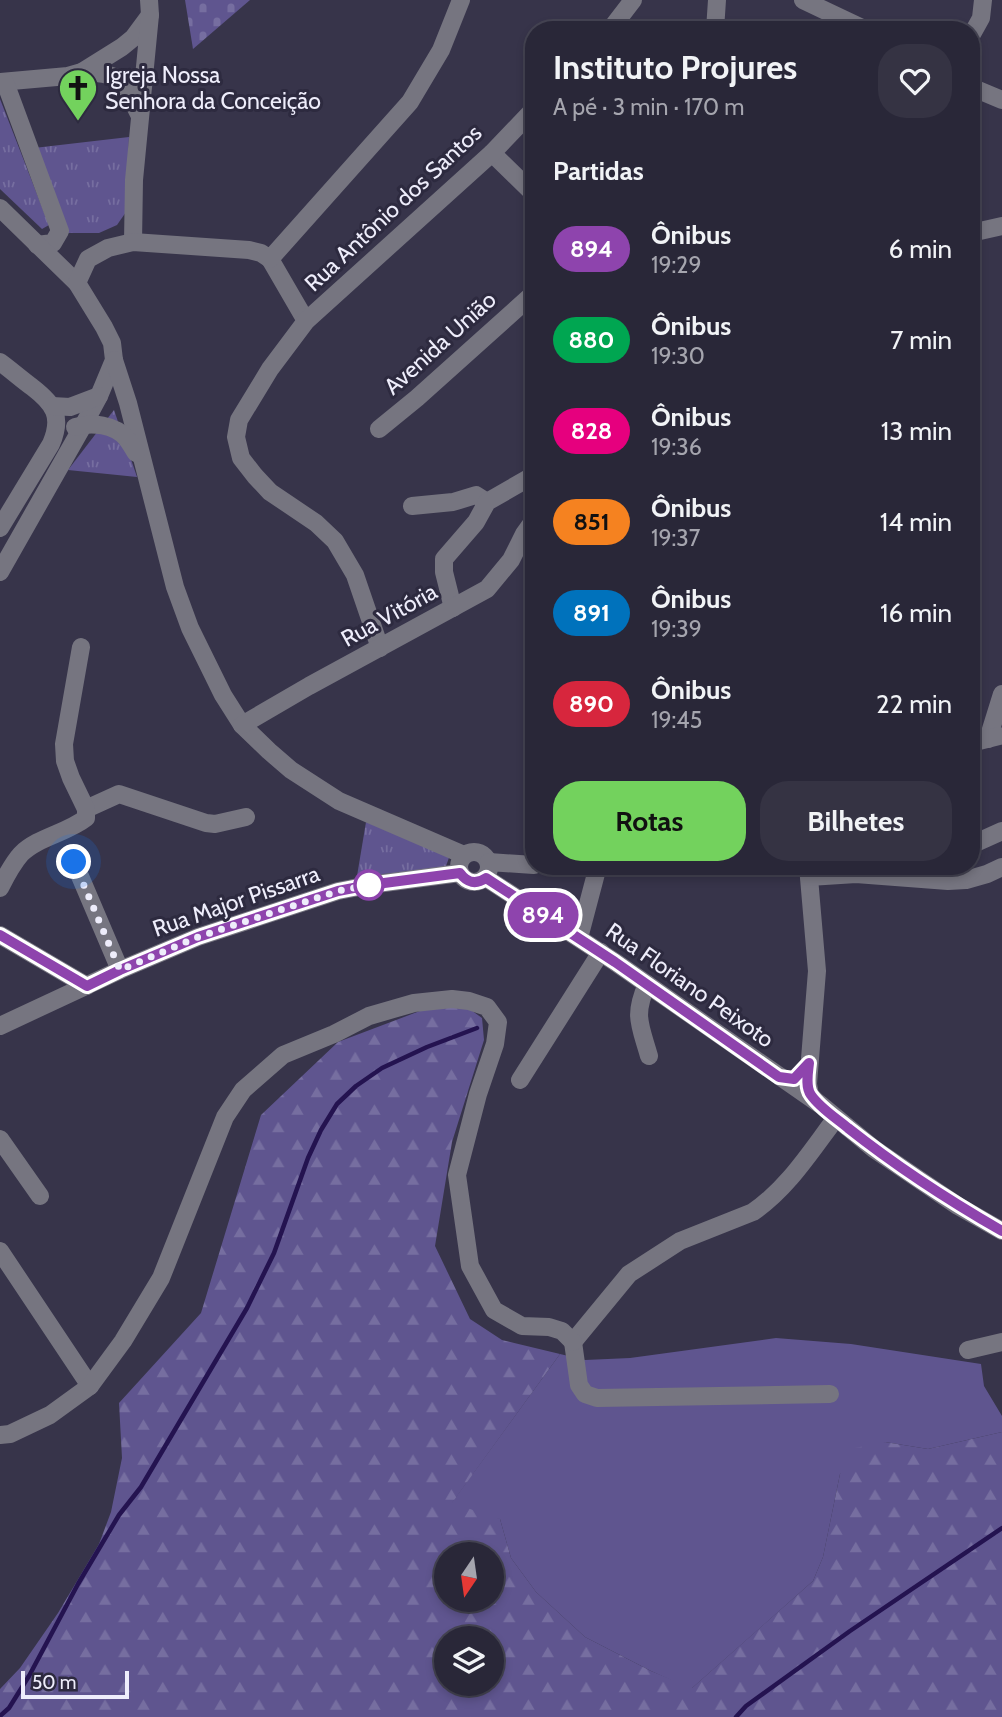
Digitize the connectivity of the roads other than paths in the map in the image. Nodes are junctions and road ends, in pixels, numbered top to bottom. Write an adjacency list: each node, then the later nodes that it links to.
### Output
1 (461, 0): 24 (street)
2 (633, 0): 7 (street)
3 (717, 0): 8 (street)
4 (803, 0): 9 (street)
5 (983, 0): 10 (street)
6 (150, 8): 11 (street); 15 (street)
7 (617, 21)
8 (716, 21)
9 (847, 21)
10 (979, 21)
11 (82, 72): 12 (street); 15 (street)
12 (2, 82): 23 (street)
13 (980, 91): 14 (street)
14 (1002, 100)
15 (140, 116): 22 (street)
16 (525, 118): 17 (street, Rua Antônio dos Santos)
17 (492, 153): 18 (street); 27 (street, Rua Antônio dos Santos)
18 (525, 185)
19 (0, 208): 23 (street)
20 (1002, 226): 21 (street)
21 (980, 231)
22 (134, 242): 24 (street); 25 (street)
23 (37, 245): 25 (street)
24 (270, 259): 27 (street, Rua Antônio dos Santos)
25 (77, 283): 28 (street)
26 (525, 301): 33 (street, Avenida União)
27 (306, 321): 44 (street)
28 (114, 360): 30 (street); 35 (street)
29 (0, 362): 31 (street)
30 (99, 396): 31 (street); 32 (street)
31 (52, 406): 34 (street)
32 (85, 424): 34 (street); 35 (street); 41 (street)
33 (379, 429)
34 (55, 435): 39 (street)
35 (142, 462): 46 (street)
36 (525, 480): 37 (street)
37 (487, 502): 38 (street); 42 (street)
38 (412, 506)
39 (0, 528)
40 (525, 533): 42 (street, Rua Vitória)
41 (3, 560)
42 (453, 608): 44 (street, Rua Vitória)
43 (82, 647): 48 (street)
44 (380, 648): 46 (street, Rua Vitória)
45 (1002, 694): 47 (street)
46 (242, 724): 52 (street)
47 (987, 739)
48 (86, 809): 49 (street); 61 (street)
49 (246, 817)
50 (1002, 831): 51 (street)
51 (980, 841)
52 (464, 855): 56 (street); 57 (street)
53 (74, 862): 65 (street)
54 (525, 866): 56 (street)
55 (1002, 867): 60 (street)
56 (488, 870): 57 (street); 63 (street, Rua Floriano Peixoto)
57 (460, 873): 65 (street, Rua Major Pissarra)
58 (596, 875): 63 (street)
59 (809, 875): 72 (street)
60 (886, 875)
61 (0, 888)
62 (0, 935): 66 (street)
63 (579, 938): 64 (street, Rua Floriano Peixoto)
64 (601, 952): 67 (street, Rua Floriano Peixoto); 74 (street)
65 (120, 970): 68 (street, Rua Major Pissarra)
66 (61, 971): 68 (street); 69 (street)
67 (647, 984): 71 (street); 73 (street, Rua Floriano Peixoto)
68 (87, 986): 69 (street, Rua Major Pissarra)
69 (58, 999): 70 (street, Rua Major Pissarra)
70 (0, 1026)
71 (649, 1056)
72 (809, 1063): 73 (street); 75 (street)
73 (779, 1077): 75 (street, Rua Floriano Peixoto)
74 (520, 1080)
75 (821, 1105): 76 (street, Rua Floriano Peixoto)
76 (836, 1118): 79 (street, Rua Floriano Peixoto); 81 (street)
77 (0, 1139): 78 (street)
78 (40, 1196)
79 (1002, 1231)
80 (0, 1251): 84 (street)
81 (573, 1342): 84 (street); 85 (street)
82 (1002, 1342): 83 (street)
83 (968, 1349)
84 (90, 1386): 86 (street)
85 (830, 1394)
86 (0, 1435)

